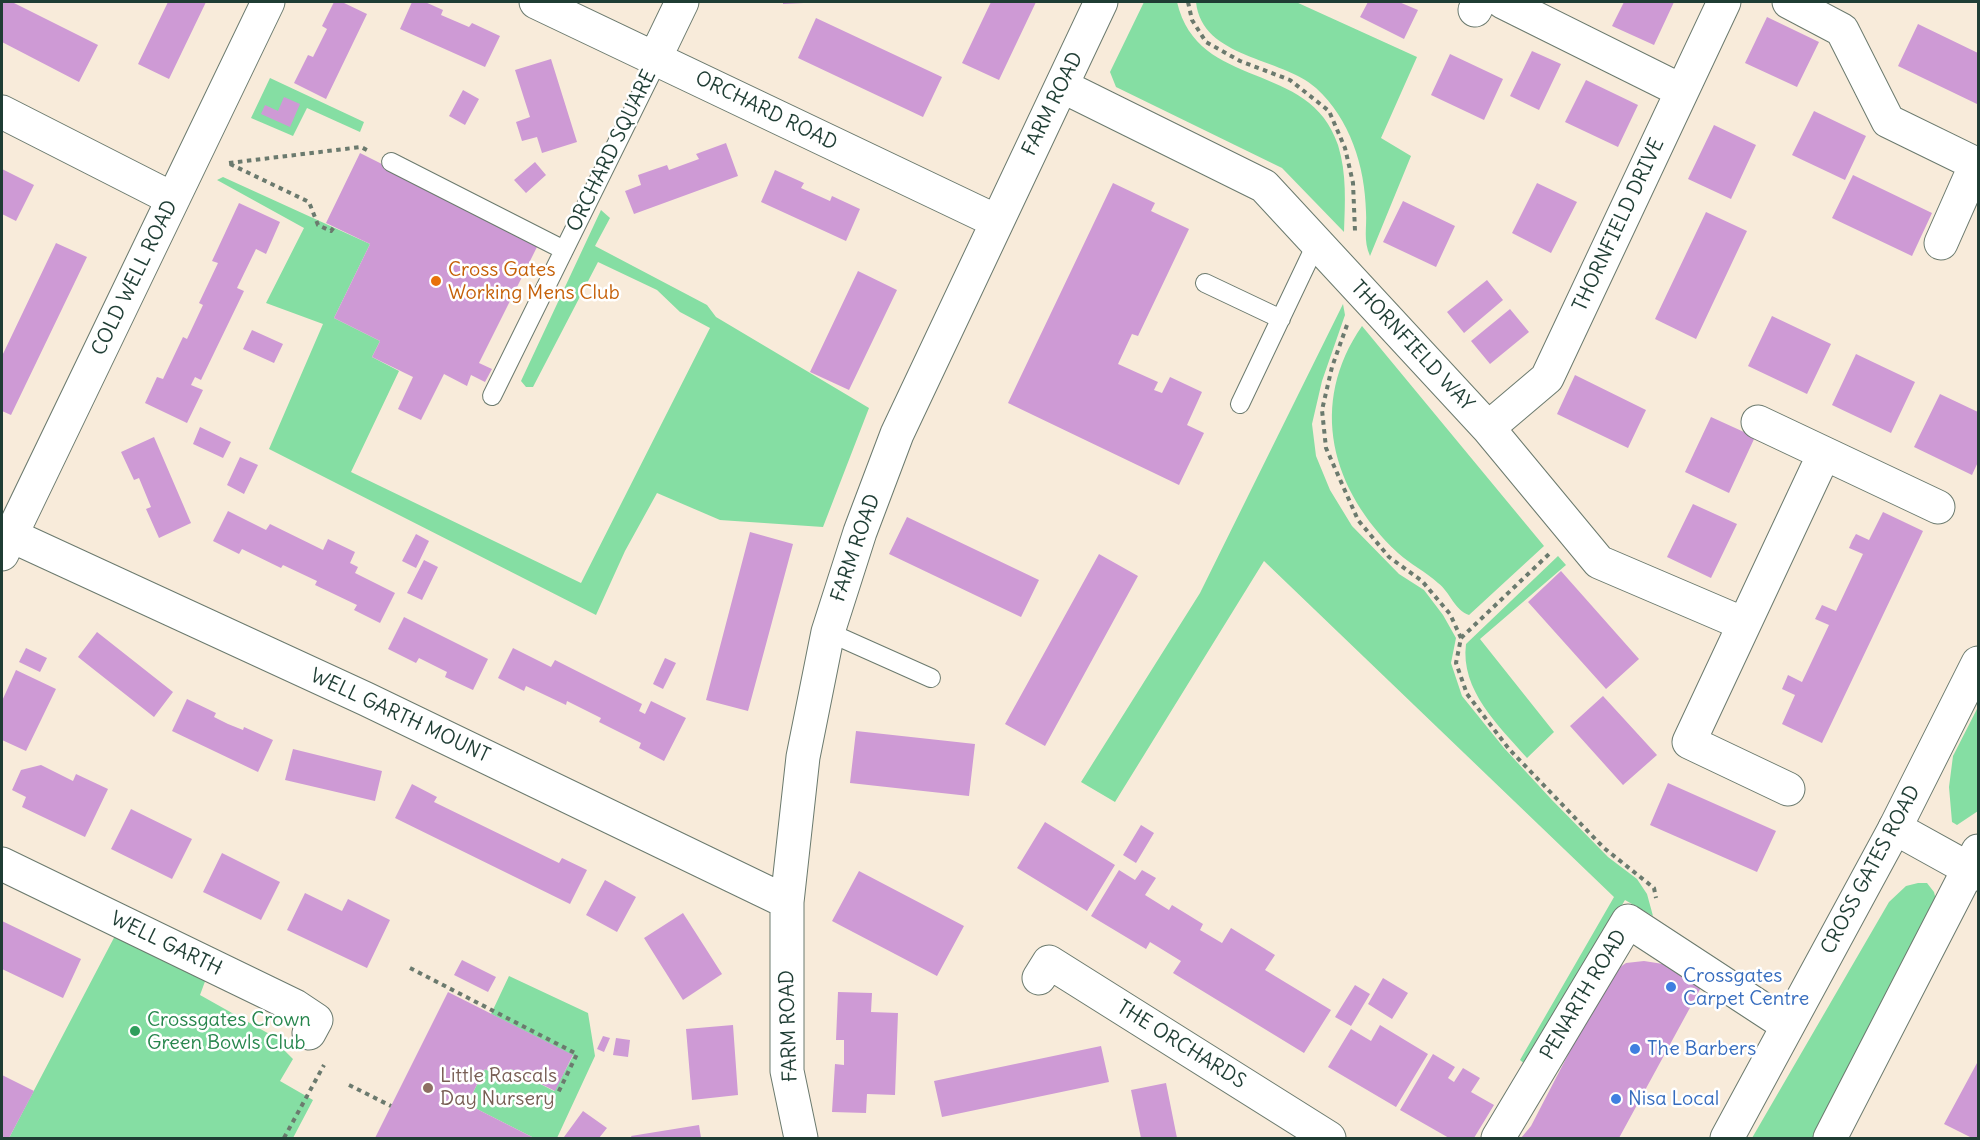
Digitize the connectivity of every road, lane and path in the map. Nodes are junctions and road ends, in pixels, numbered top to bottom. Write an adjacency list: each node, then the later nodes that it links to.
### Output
1 (268, 2): 15 (street, COLD WELL ROAD)
2 (536, 2): 9 (street, ORCHARD ROAD)
3 (682, 2): 9 (street, ORCHARD SQUARE)
4 (1101, 2): 10 (street, FARM ROAD)
5 (1188, 2): 23 (path)
6 (1724, 2): 11 (street, THORNFIELD DRIVE)
7 (1789, 2): 20 (street)
8 (1486, 4): 11 (street)
9 (655, 58): 17 (street, ORCHARD ROAD); 21 (lane, ORCHARD SQUARE)
10 (1062, 86): 17 (street, FARM ROAD); 19 (street, THORNFIELD WAY)
11 (1682, 91): 28 (street, THORNFIELD DRIVE)
12 (2, 112): 16 (street)
13 (383, 158): 14 (path); 21 (lane)
14 (229, 163): 15 (path); 18 (path)
15 (188, 168): 16 (street, COLD WELL ROAD)
16 (172, 200): 32 (street, COLD WELL ROAD)
17 (996, 221): 34 (street, FARM ROAD)
18 (334, 227)
19 (1317, 242): 23 (street, THORNFIELD WAY); 24 (lane)
20 (1941, 243)
21 (564, 250): 25 (lane, ORCHARD SQUARE)
22 (1205, 283): 24 (lane)
23 (1354, 283): 28 (street, THORNFIELD WAY); 35 (path)
24 (1281, 319): 26 (lane)
25 (492, 396)
26 (1240, 404)
27 (1758, 422): 29 (street)
28 (1488, 428): 31 (street, THORNFIELD WAY)
29 (1824, 454): 30 (street); 33 (street)
30 (1938, 507)
31 (1574, 531): 33 (street, THORNFIELD WAY); 35 (path)
32 (6, 545): 42 (street, WELL GARTH MOUNT)
33 (1744, 624): 38 (street)
34 (828, 632): 37 (lane); 42 (street, FARM ROAD)
35 (1461, 639): 43 (path)
36 (1978, 663): 39 (street, CROSS GATES ROAD)
37 (930, 678)
38 (1788, 789)
39 (1895, 828): 41 (street); 46 (street, CROSS GATES ROAD)
40 (2, 864): 47 (street, WELL GARTH)
41 (1975, 865): 56 (street)
42 (787, 902): 52 (street, FARM ROAD)
43 (1658, 907)
44 (410, 968): 49 (path)
45 (1040, 978): 53 (street, THE ORCHARDS)
46 (1787, 1025): 54 (street, PENARTH ROAD); 55 (street, CROSS GATES ROAD)
47 (318, 1045): 51 (path)
48 (349, 1085): 50 (path)
49 (558, 1093)
50 (391, 1106)
51 (284, 1138)
52 (801, 1138)
53 (1329, 1138)
54 (1498, 1138)
55 (1727, 1138)
56 (1830, 1138)

